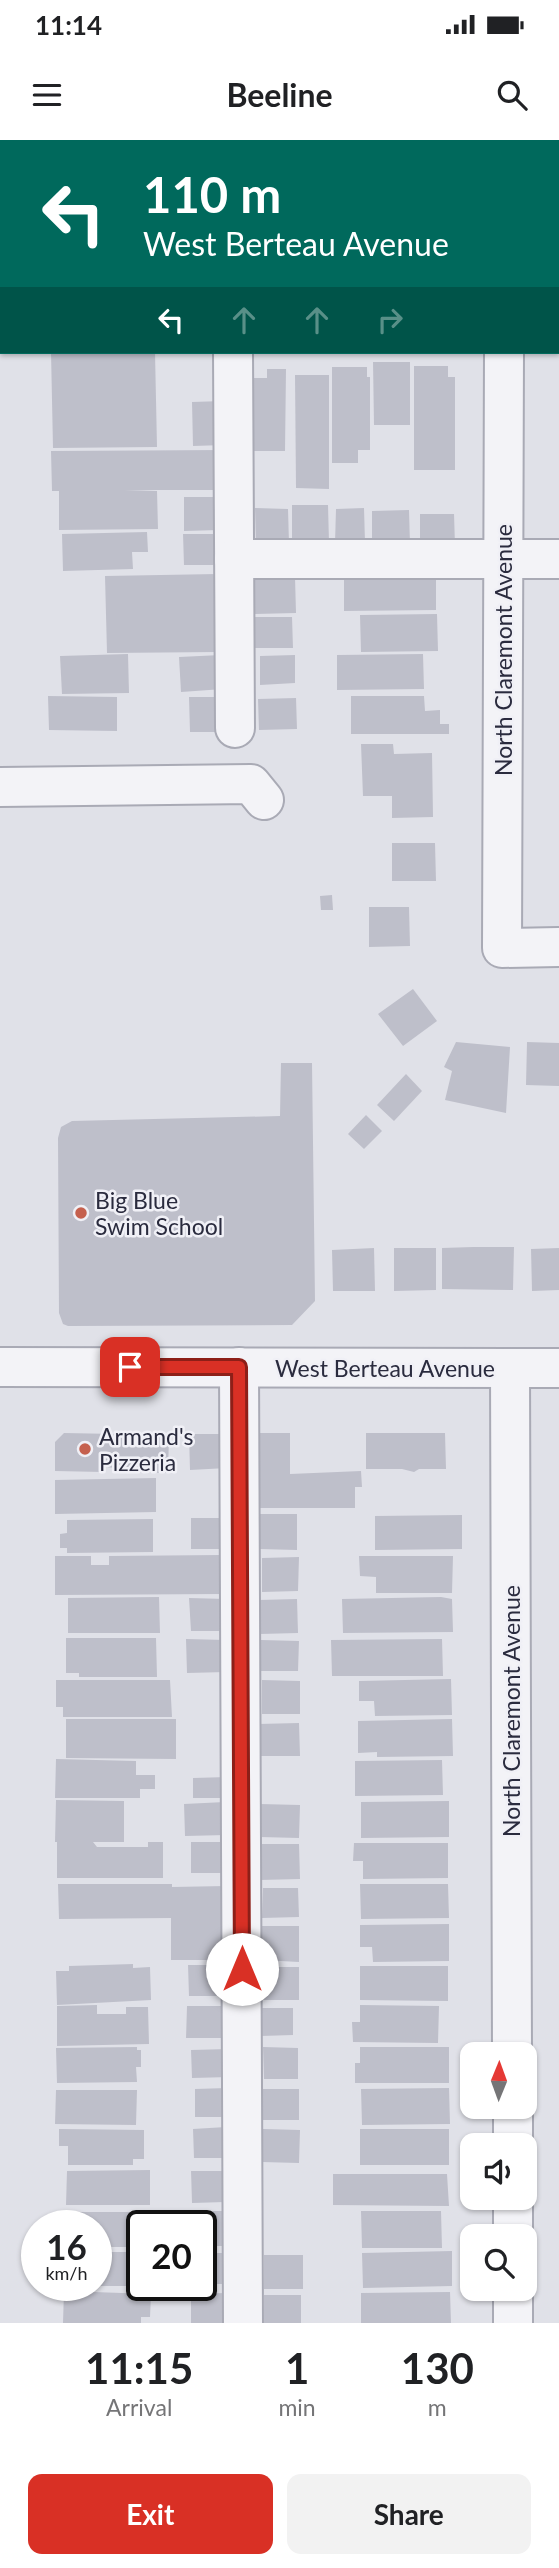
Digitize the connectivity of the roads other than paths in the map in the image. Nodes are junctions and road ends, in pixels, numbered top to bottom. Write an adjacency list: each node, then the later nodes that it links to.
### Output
1 (233, 354): 3 (street)
2 (504, 354): 4 (street, North Claremont Avenue)
3 (234, 559): 4 (street); 6 (street)
4 (503, 559): 5 (street); 9 (street, North Claremont Avenue)
5 (559, 559)
6 (235, 728)
7 (0, 787): 8 (street)
8 (264, 800)
9 (559, 947)
10 (0, 1367): 11 (street, West Berteau Avenue)
11 (239, 1367): 12 (street, West Berteau Avenue); 16 (street)
12 (510, 1368): 13 (street, West Berteau Avenue); 14 (street, North Claremont Avenue)
13 (559, 1368)
14 (512, 2042)
15 (513, 2301): 17 (street)
16 (243, 2323)
17 (513, 2323)

